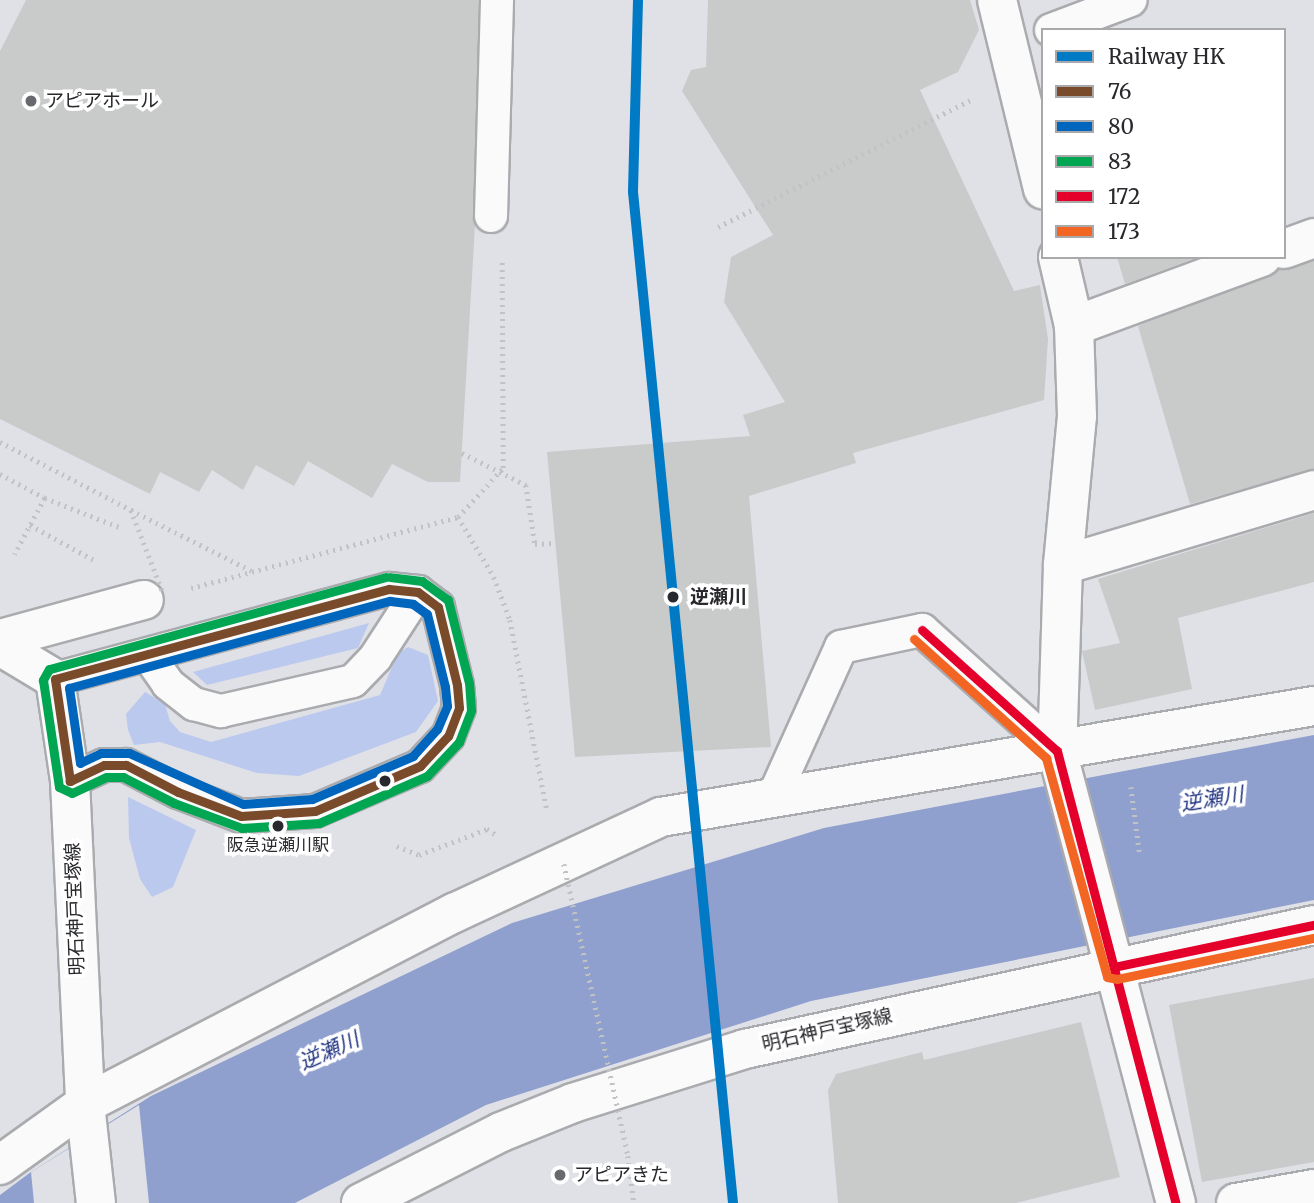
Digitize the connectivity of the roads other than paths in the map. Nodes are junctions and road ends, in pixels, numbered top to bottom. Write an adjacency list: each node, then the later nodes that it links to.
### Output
1 (498, 0): 7 (lane)
2 (997, 0): 5 (street)
3 (1131, 0): 4 (lane)
4 (1056, 28)
5 (1023, 51): 6 (street)
6 (1041, 175)
7 (491, 216)
8 (1314, 238): 9 (street)
9 (1286, 248)
10 (1058, 259): 12 (street)
11 (1257, 259): 12 (street)
12 (1074, 326): 14 (street)
13 (1314, 490): 14 (street)
14 (1063, 565): 22 (street)
15 (418, 592): 19 (lane); 19 (lane); 23 (lane)
16 (154, 598): 17 (street)
17 (0, 639)
18 (0, 646): 20 (street)
19 (148, 656): 20 (lane)
20 (55, 679): 23 (street, 明石神戸宝塚線)
21 (1314, 706): 22 (street)
22 (1061, 767): 24 (street); 24 (lane); 26 (street)
23 (70, 781): 27 (street, 明石神戸宝塚線)
24 (772, 800): 27 (street)
25 (1314, 925): 26 (street, 明石神戸宝塚線)
26 (1111, 954): 31 (street, 明石神戸宝塚線); 32 (street)
27 (87, 1120): 28 (street); 30 (street, 明石神戸宝塚線)
28 (0, 1165)
29 (1314, 1189): 33 (street)
30 (96, 1203)
31 (361, 1203)
32 (1176, 1203)
33 (1236, 1203)

